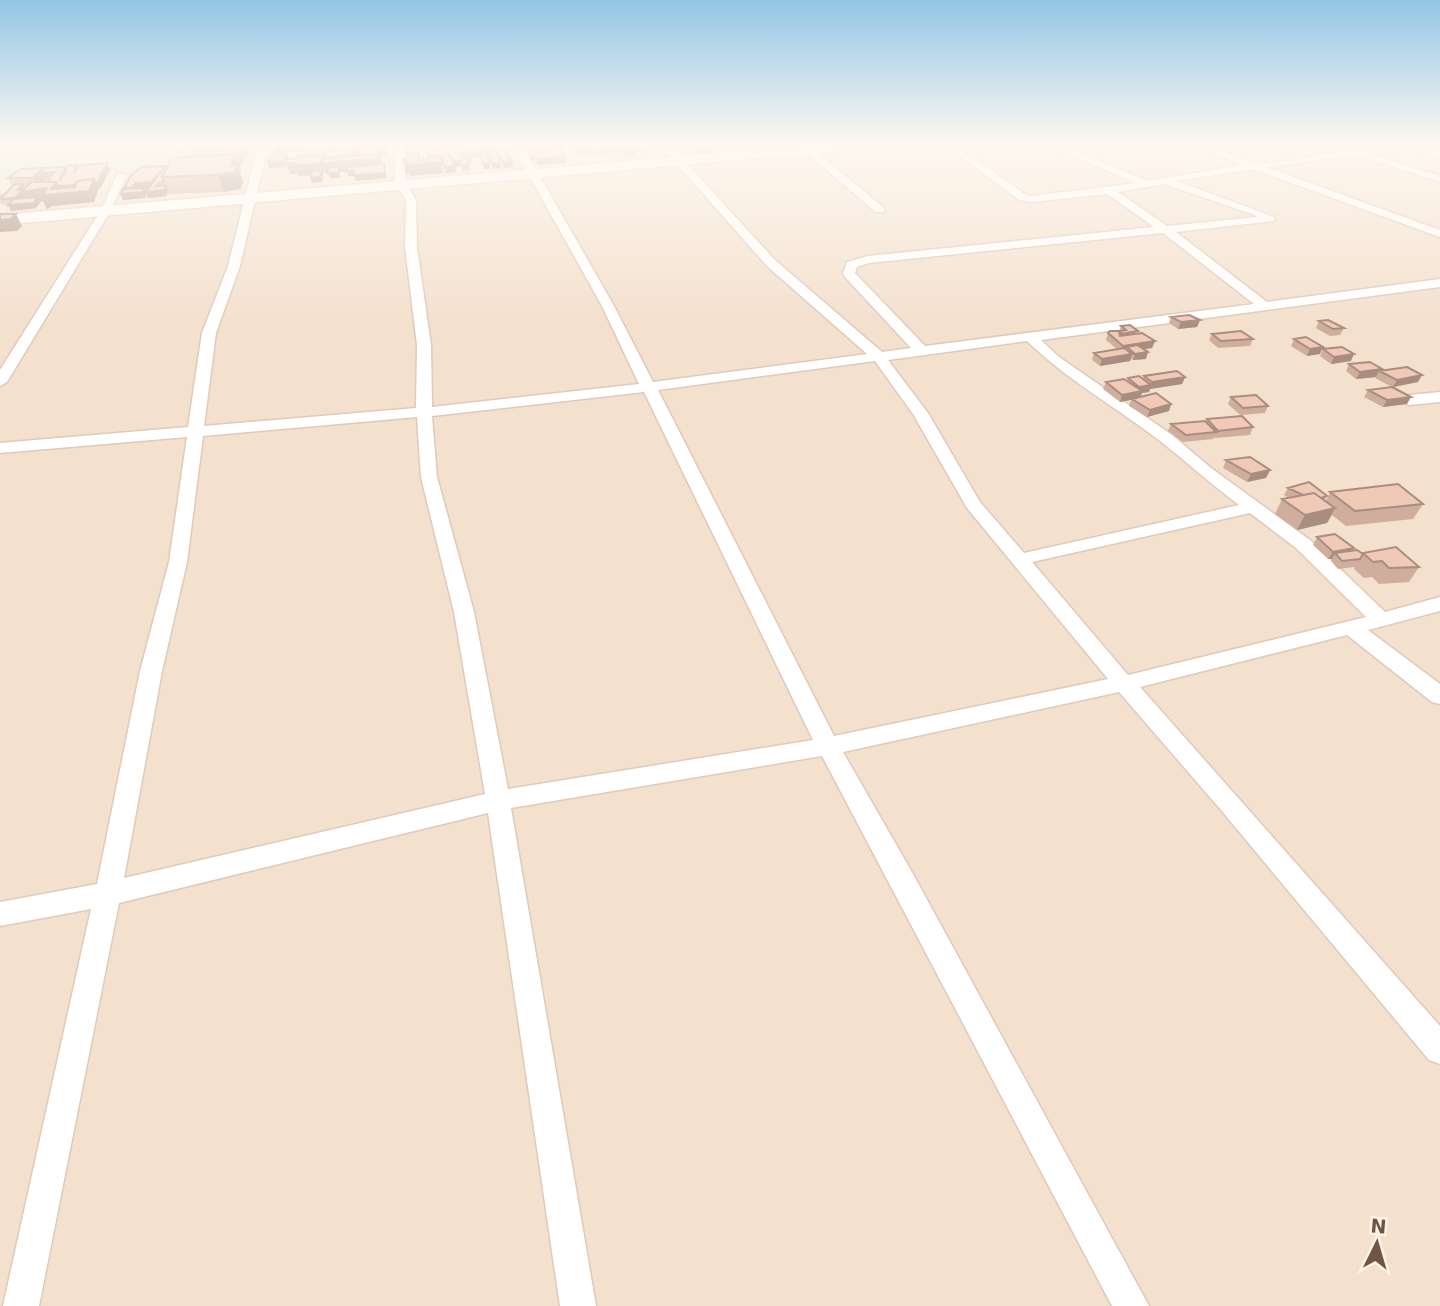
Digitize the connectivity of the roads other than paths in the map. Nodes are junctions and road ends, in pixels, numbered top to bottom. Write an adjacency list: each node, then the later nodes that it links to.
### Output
1 (108, 206): 11 (street)
2 (155, 206): 11 (street)
3 (249, 206): 26 (street)
4 (411, 206): 25 (street)
5 (551, 206): 22 (street)
6 (721, 206): 20 (street)
7 (875, 206): 12 (street)
8 (1131, 206): 14 (street)
9 (1238, 206): 14 (street)
10 (1364, 206): 15 (street)
11 (106, 210): 13 (street); 21 (street)
12 (880, 210)
13 (0, 219)
14 (1167, 230): 17 (street); 19 (street)
15 (1440, 233)
16 (1440, 283): 17 (street)
17 (1266, 307): 18 (street)
18 (1030, 337): 19 (street); 28 (street)
19 (922, 352): 20 (street)
20 (880, 358): 22 (street); 29 (street)
21 (0, 382)
22 (648, 387): 25 (street); 35 (street)
23 (1440, 397): 24 (street)
24 (1409, 400)
25 (424, 412): 26 (street); 36 (street)
26 (194, 431): 27 (street); 37 (street)
27 (0, 448)
28 (1255, 507): 29 (street); 31 (street)
29 (1021, 559): 33 (street)
30 (1440, 604): 31 (street)
31 (1381, 620): 32 (street)
32 (1353, 629): 33 (street); 34 (street)
33 (1124, 684): 35 (street); 39 (street)
34 (1440, 696)
35 (828, 746): 36 (street); 42 (street)
36 (498, 801): 37 (street); 41 (street)
37 (108, 893): 38 (street); 40 (street)
38 (0, 914)
39 (1440, 1049)
40 (21, 1306)
41 (578, 1306)
42 (1131, 1306)

